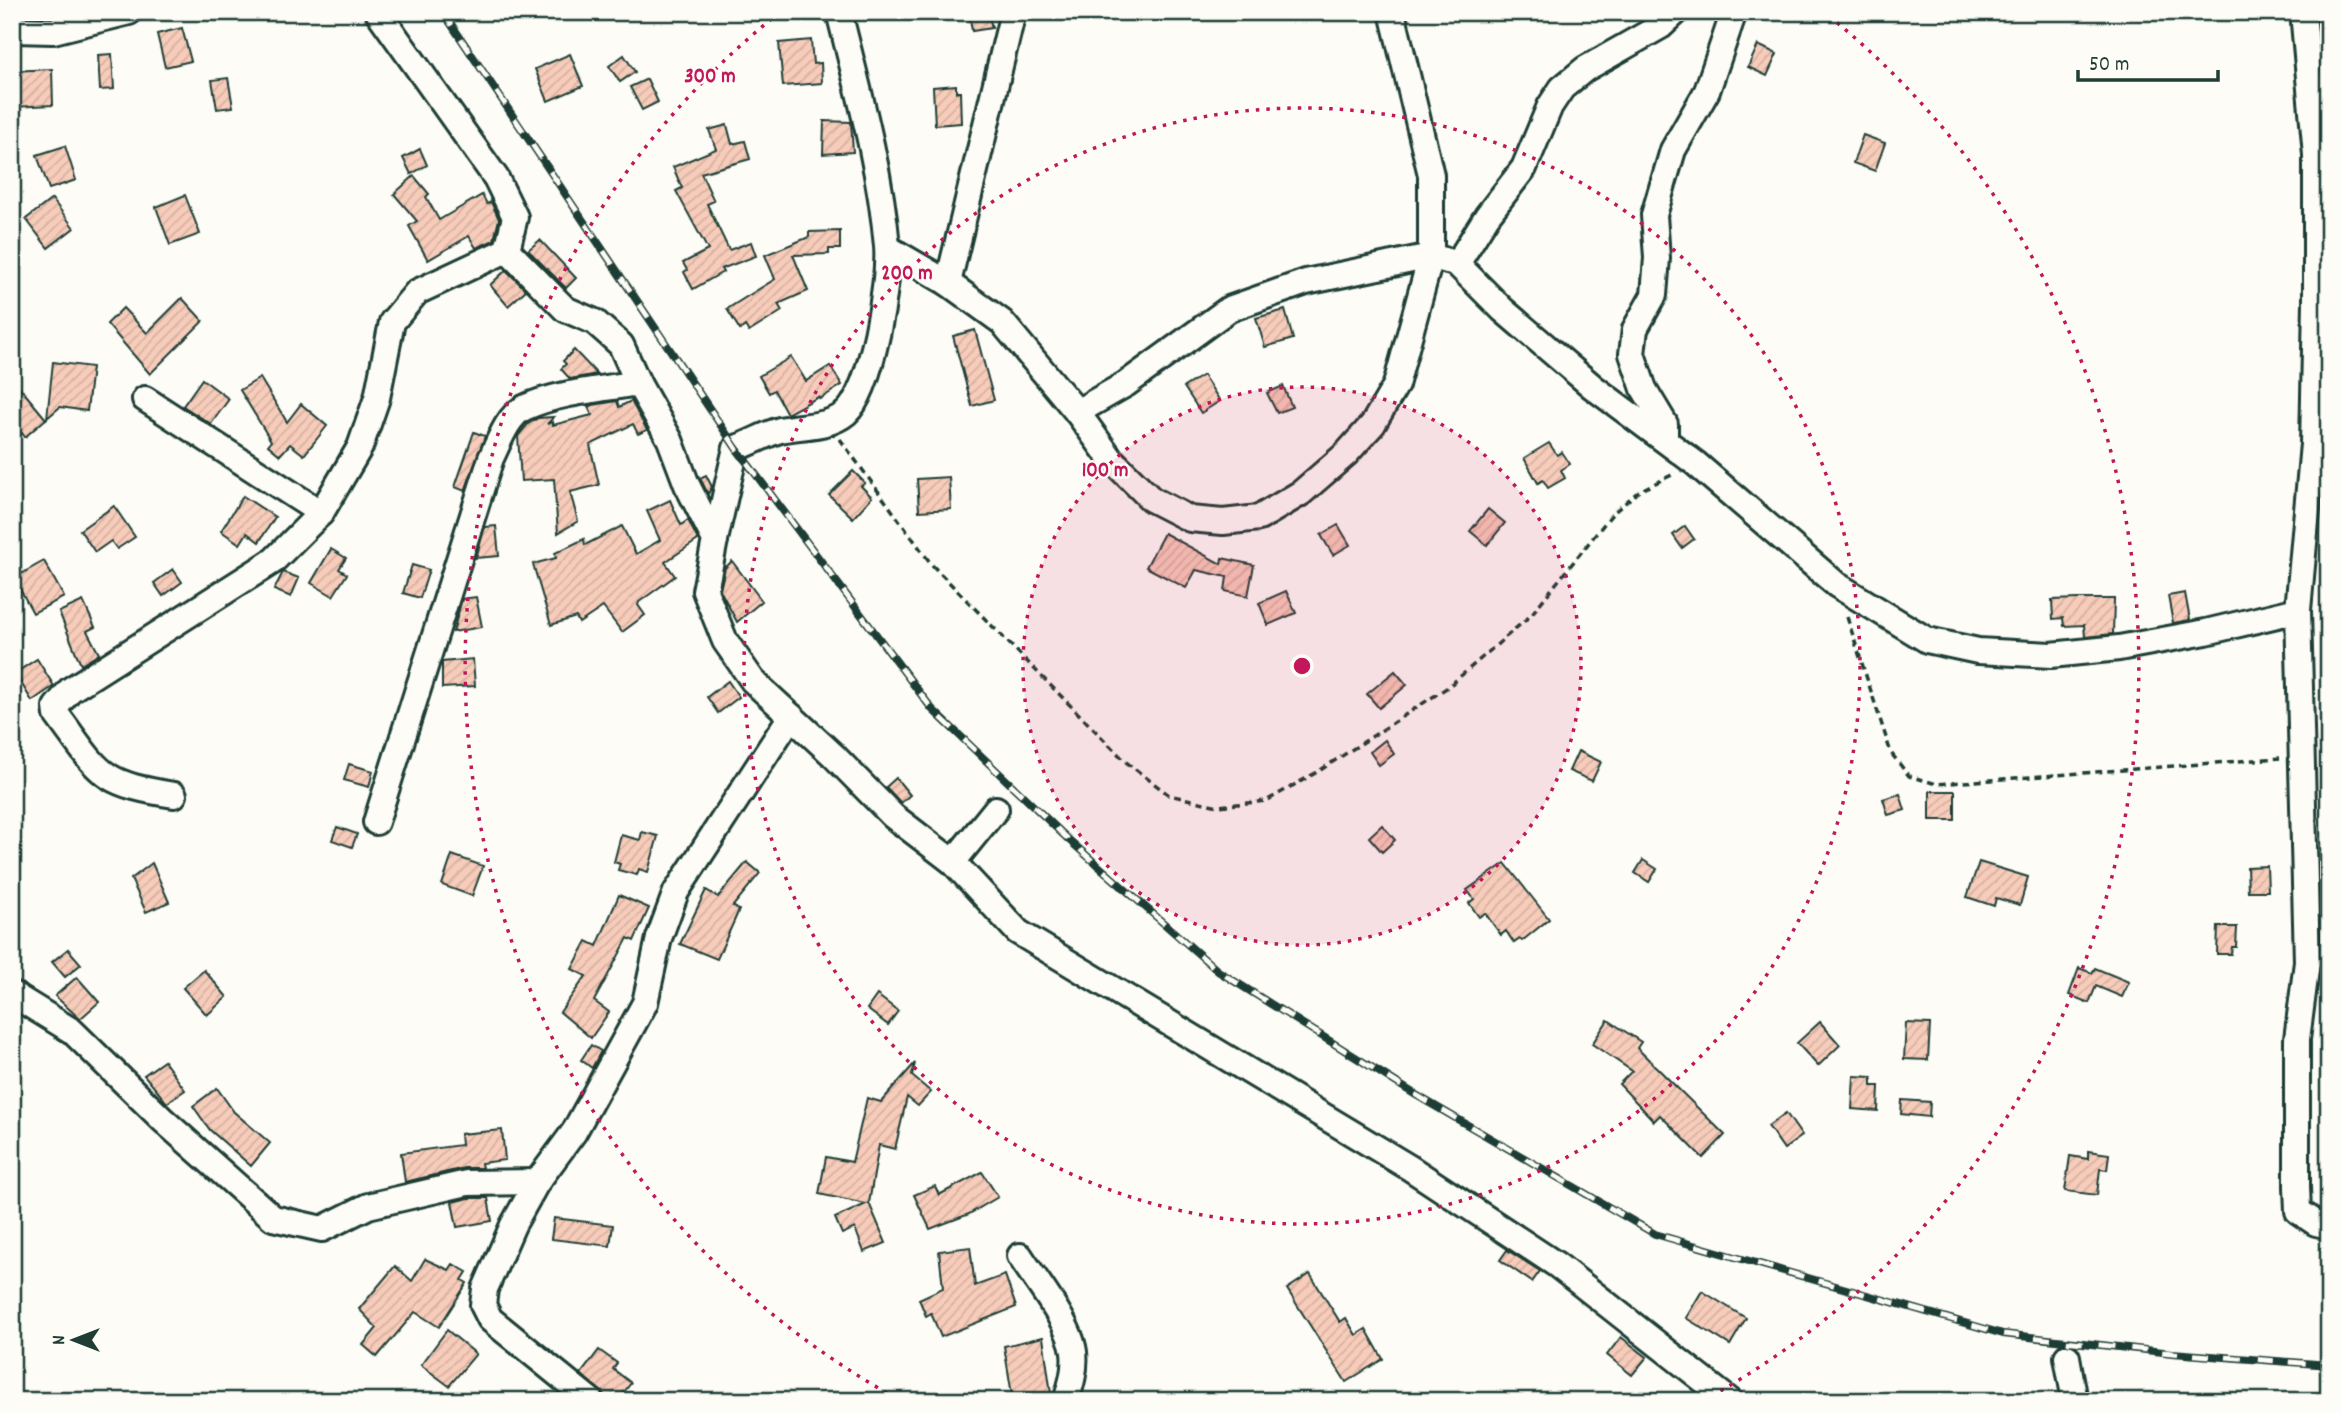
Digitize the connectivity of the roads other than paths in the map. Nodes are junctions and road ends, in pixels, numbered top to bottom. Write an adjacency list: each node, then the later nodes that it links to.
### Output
1 (129, 12): 9 (street)
2 (378, 12): 11 (street)
3 (839, 12): 10 (street)
4 (1013, 12): 14 (street)
5 (1392, 12): 12 (street)
6 (1734, 12): 18 (street)
7 (2303, 12): 21 (street)
8 (1663, 17): 13 (street)
9 (14, 30)
10 (888, 248): 14 (street); 20 (street)
11 (507, 250): 15 (street); 19 (street)
12 (1431, 256): 13 (street); 17 (street); 17 (street)
13 (1457, 264): 18 (street)
14 (948, 283): 17 (street)
15 (638, 383): 20 (street); 25 (street)
16 (145, 399): 19 (street)
17 (1077, 412)
18 (1665, 439): 21 (street)
19 (321, 513): 23 (street)
20 (715, 540): 22 (street)
21 (2298, 610): 29 (street)
22 (791, 716): 26 (street); 28 (street)
23 (174, 794)
24 (996, 809): 26 (street)
25 (376, 822)
26 (953, 862): 34 (street)
27 (12, 993): 28 (street)
28 (537, 1182): 32 (street)
29 (2329, 1226)
30 (1020, 1256): 33 (street)
31 (2067, 1357): 35 (street)
32 (591, 1401)
33 (1066, 1401)
34 (1730, 1401)
35 (2075, 1401)

